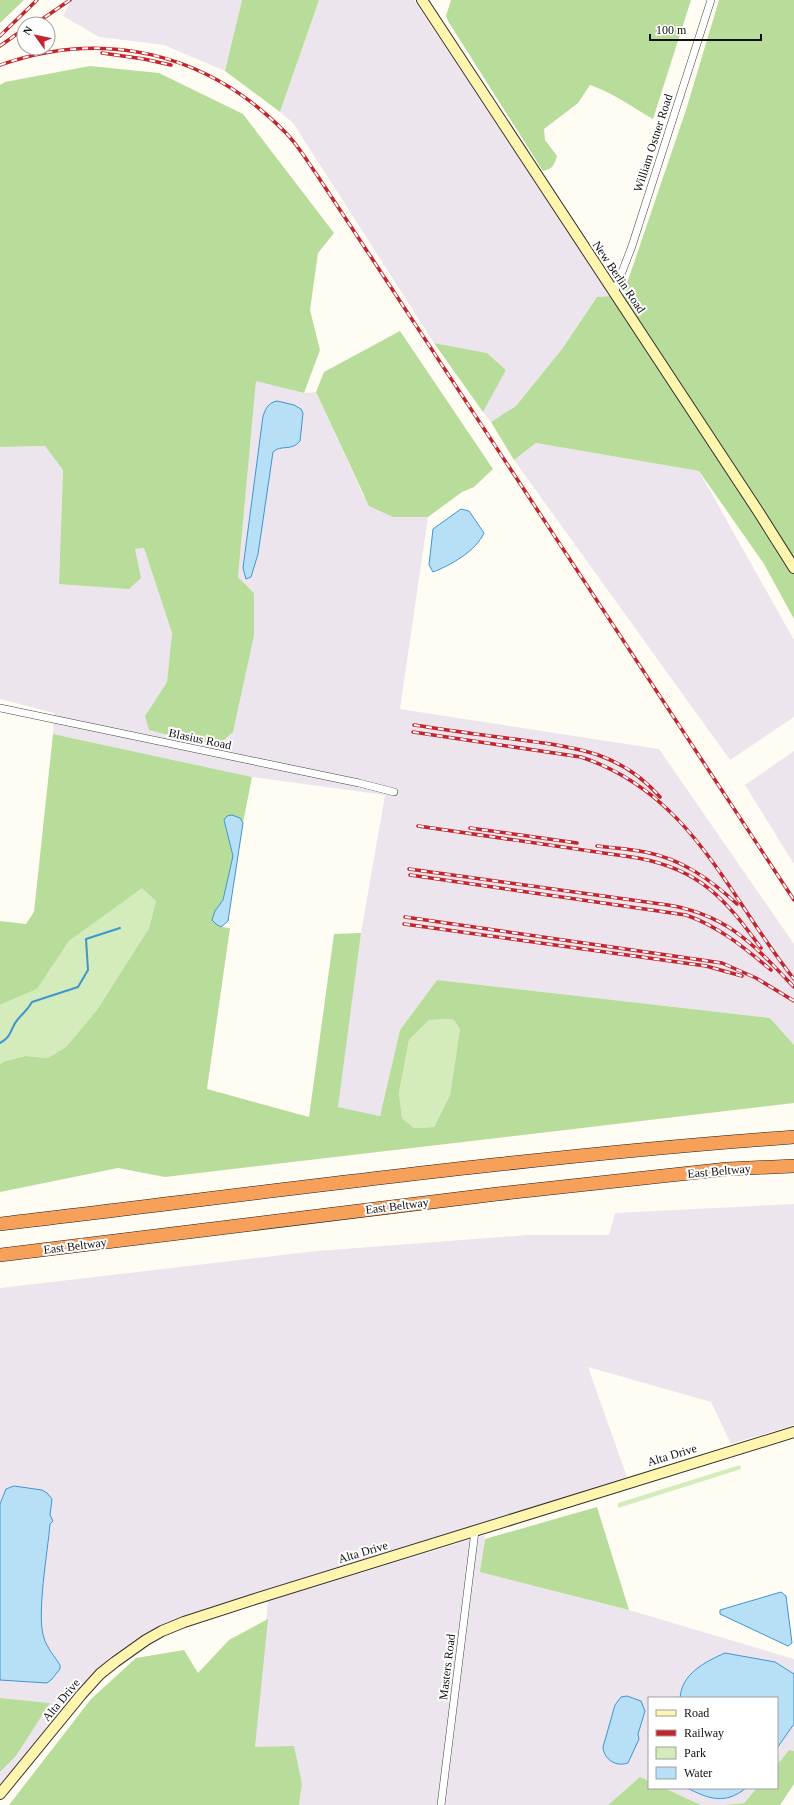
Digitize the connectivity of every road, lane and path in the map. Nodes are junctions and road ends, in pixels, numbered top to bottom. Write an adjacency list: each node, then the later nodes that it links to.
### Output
1 (422, 0): 3 (street, New Berlin Road)
2 (711, 0): 3 (street, William Ostner Road)
3 (614, 293): 4 (street, New Berlin Road)
4 (794, 568)
5 (0, 708): 6 (street, Blasius Road)
6 (394, 792)
7 (794, 1137): 9 (highway)
8 (794, 1166): 10 (highway, East Beltway)
9 (0, 1224)
10 (0, 1255)
11 (794, 1432): 12 (street, Alta Drive)
12 (475, 1531): 13 (street, Alta Drive); 14 (street, Masters Road)
13 (0, 1794)
14 (441, 1805)

